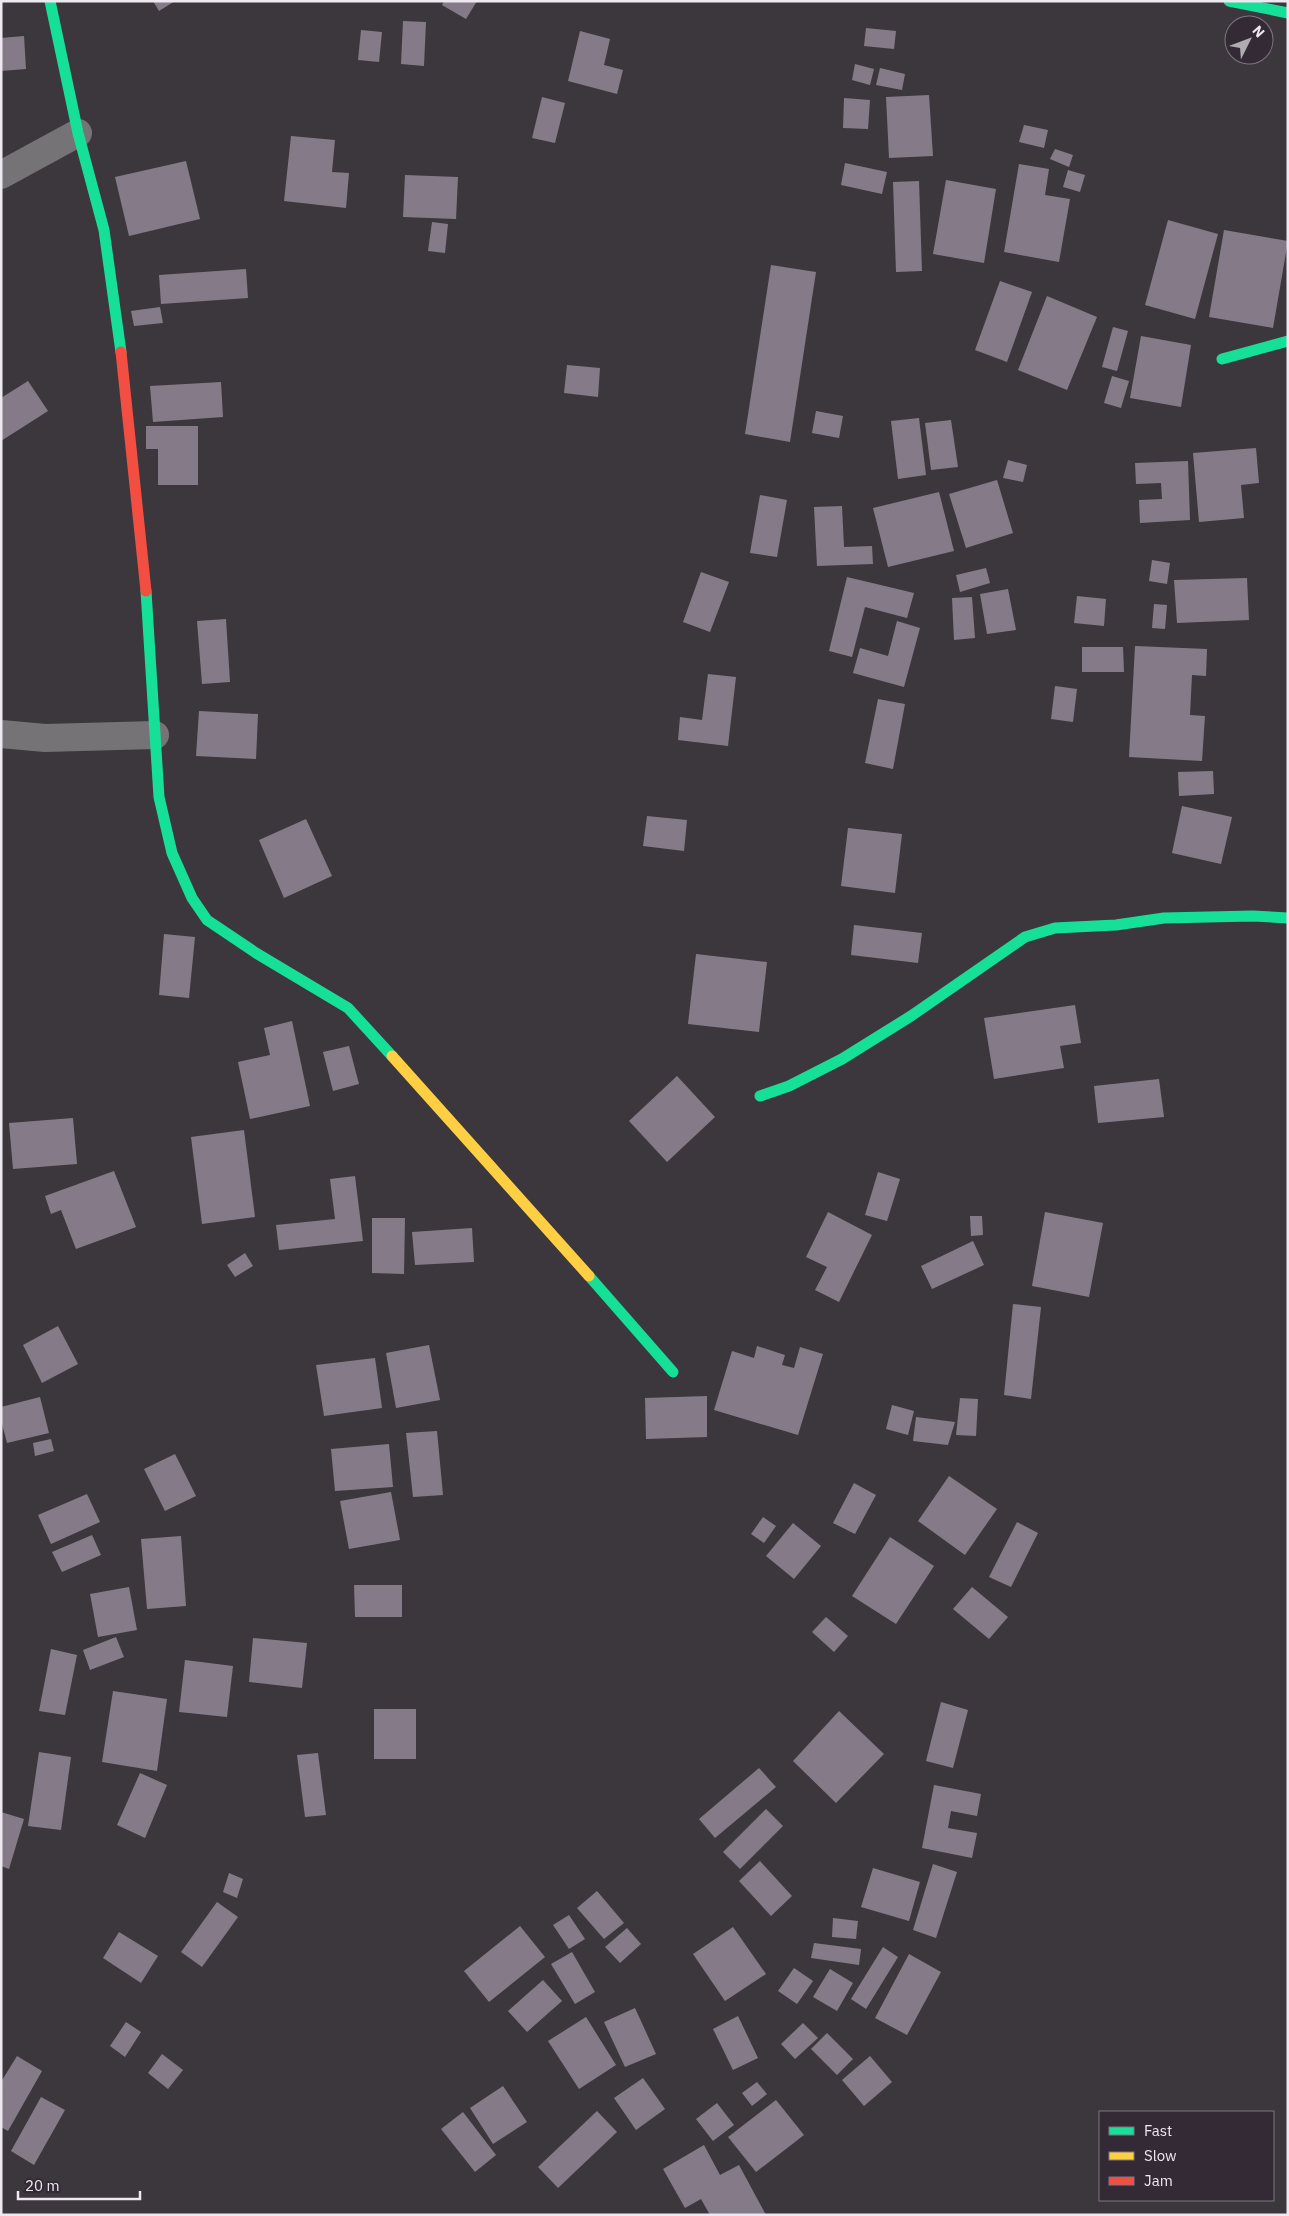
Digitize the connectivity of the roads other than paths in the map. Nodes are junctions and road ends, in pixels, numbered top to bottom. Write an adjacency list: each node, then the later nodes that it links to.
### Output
1 (50, 1): 4 (street)
2 (1229, 1): 3 (street)
3 (1288, 13)
4 (78, 133): 5 (street); 9 (street)
5 (1, 175)
6 (1288, 341): 7 (street)
7 (1222, 359)
8 (1, 734): 9 (street)
9 (155, 735): 12 (street)
10 (1288, 918): 11 (street)
11 (760, 1096)
12 (673, 1372)

